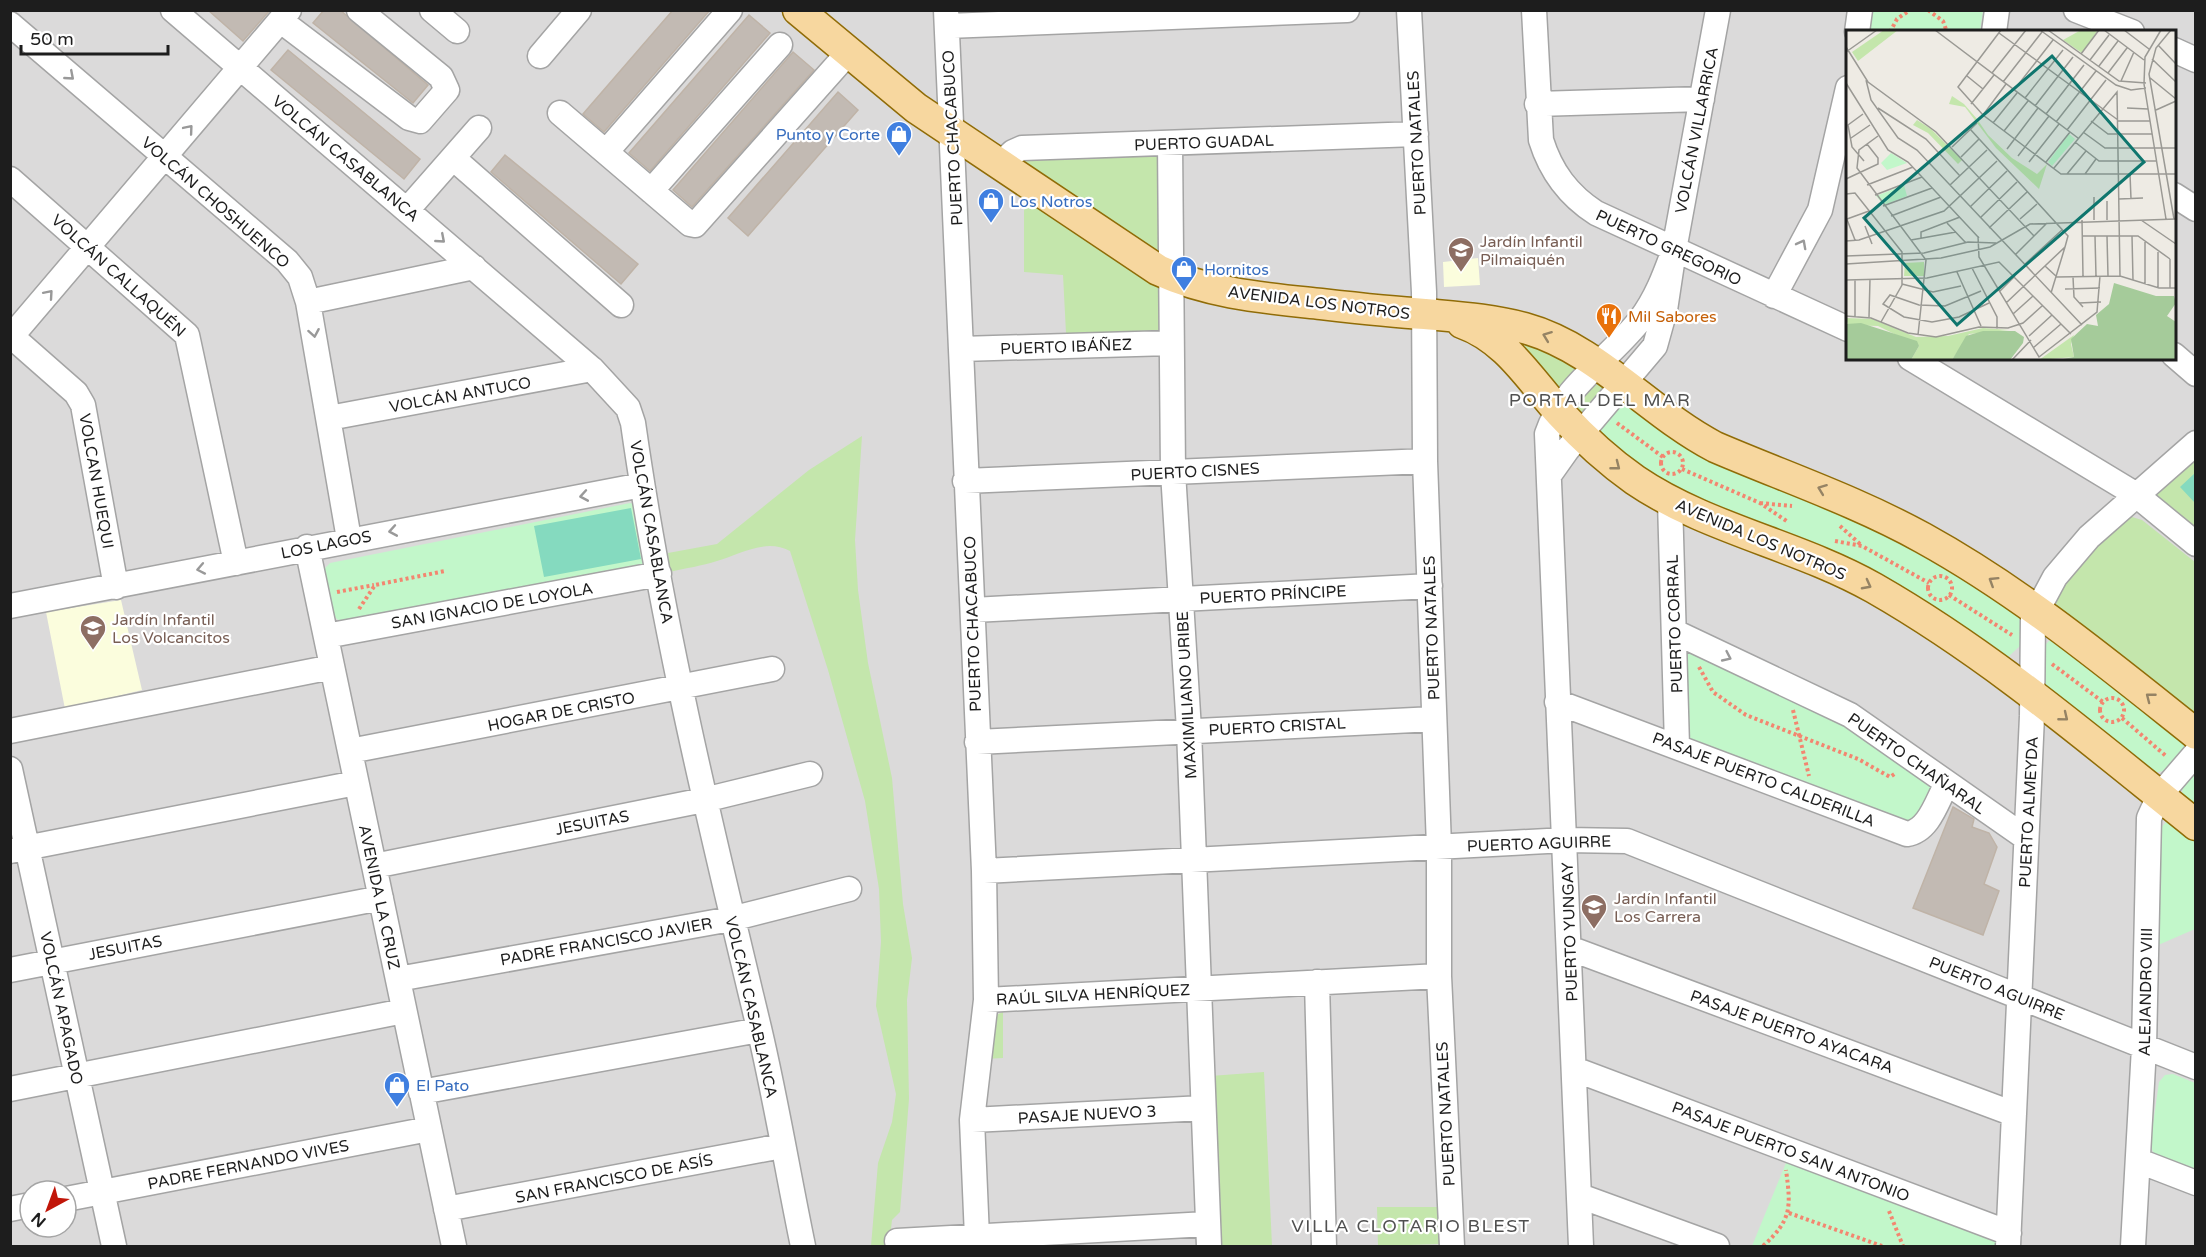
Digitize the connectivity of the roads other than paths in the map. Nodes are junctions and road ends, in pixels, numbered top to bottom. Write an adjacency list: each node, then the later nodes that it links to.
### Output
1 (173, 10): 26 (street, VOLCÁN CASABLANCA)
2 (359, 10): 14 (street)
3 (432, 10): 20 (street)
4 (579, 10): 24 (street)
5 (730, 10): 35 (street)
6 (798, 10): 23 (main road, AVENIDA LOS NOTROS)
7 (1347, 10): 15 (street)
8 (1409, 10): 33 (street, PUERTO NATALES)
9 (1534, 10): 29 (street, PUERTO GREGORIO)
10 (1718, 10): 28 (street, VOLCÁN VILLARRICA)
11 (1860, 10): 17 (street)
12 (1998, 10): 18 (street)
13 (2076, 10): 19 (street)
14 (285, 16): 26 (street)
15 (946, 18): 32 (street, PUERTO CHACABUCO)
16 (10, 24): 36 (street, VOLCÁN CHOSHUENCO, one-way to 36)
17 (1857, 30)
18 (1994, 30)
19 (2128, 30)
20 (457, 31)
21 (780, 45): 40 (street)
22 (2176, 50): 25 (street)
23 (848, 53): 32 (main road, AVENIDA LOS NOTROS); 40 (street)
24 (540, 56)
25 (2196, 60)
26 (241, 68): 36 (street, one-way to 26); 43 (street, VOLCÁN CASABLANCA)
27 (1846, 94): 48 (street, one-way to 27)
28 (1702, 99): 29 (street); 45 (street, VOLCÁN VILLARRICA)
29 (1537, 104): 45 (street, PUERTO GREGORIO)
30 (560, 113): 35 (street)
31 (479, 128): 37 (street)
32 (952, 133): 38 (main road, AVENIDA LOS NOTROS); 55 (street, PUERTO CHACABUCO)
33 (1416, 134): 34 (street, PUERTO GUADAL); 51 (street, PUERTO NATALES)
34 (1170, 143): 38 (street, PUERTO GUADAL); 47 (street, MAXIMILIANO URIBE)
35 (606, 152): 40 (street)
36 (165, 158): 44 (street); 49 (street, VOLCÁN CHOSHUENCO)
37 (453, 158): 43 (street); 50 (street)
38 (999, 165): 47 (main road, AVENIDA LOS NOTROS)
39 (10, 179): 44 (street, VOLCÁN CALLAQUÉN)
40 (651, 191)
41 (2176, 196): 42 (street)
42 (2196, 209)
43 (407, 210): 46 (street, VOLCÁN CASABLANCA, one-way to 46)
44 (89, 247): 53 (street, one-way to 44); 76 (street, VOLCÁN CALLAQUÉN)
45 (1674, 250): 48 (street, PUERTO GREGORIO); 58 (street, VOLCÁN VILLARRICA); 61 (street, VOLCÁN VILLARRICA)
46 (474, 267): 49 (street); 59 (street, VOLCÁN CASABLANCA)
47 (1171, 276): 51 (main road, AVENIDA LOS NOTROS); 54 (street, MAXIMILIANO URIBE)
48 (1774, 296): 52 (street, PUERTO GREGORIO)
49 (308, 302): 63 (street, VOLCÁN CHOSHUENCO, one-way to 63)
50 (621, 305)
51 (1424, 314): 58 (main road, AVENIDA LOS NOTROS, one-way to 51); 62 (main road, AVENIDA LOS NOTROS); 66 (street, PUERTO NATALES)
52 (1846, 328)
53 (11, 336): 78 (street, VOLCAN HUEQUI)
54 (1170, 343): 55 (street, PUERTO IBÁÑEZ); 67 (street, MAXIMILIANO URIBE)
55 (961, 349): 69 (street, PUERTO CHACABUCO)
56 (2176, 356): 60 (street)
57 (1913, 360): 71 (street)
58 (1598, 364): 61 (main road, AVENIDA LOS NOTROS); 62 (street, VOLCÁN VILLARRICA)
59 (592, 369): 63 (street, VOLCÁN ANTUCO); 70 (street, VOLCÁN CASABLANCA)
60 (2196, 374)
61 (1624, 385): 64 (street, VOLCÁN VILLARRICA); 83 (main road, AVENIDA LOS NOTROS, one-way to 61)
62 (1559, 411): 64 (main road, AVENIDA LOS NOTROS); 68 (street, PUERTO YUNGAY)
63 (329, 418): 73 (street, VOLCÁN CHOSHUENCO)
64 (1580, 434): 68 (street); 72 (main road, AVENIDA LOS NOTROS, one-way to 72)
65 (2196, 443): 71 (street, PUERTO ALMEYDA)
66 (1425, 461): 67 (street, PUERTO CISNES); 79 (street, PUERTO NATALES)
67 (1173, 472): 69 (street, PUERTO CISNES); 80 (street, MAXIMILIANO URIBE)
68 (1550, 474): 90 (street, PUERTO YUNGAY)
69 (965, 481): 82 (street, PUERTO CHACABUCO)
70 (642, 485): 73 (street, LOS LAGOS, one-way to 73); 77 (street, VOLCÁN CASABLANCA)
71 (2135, 494): 74 (street); 83 (street, PUERTO ALMEYDA)
72 (1670, 501): 84 (street, PUERTO CORRAL); 89 (main road, AVENIDA LOS NOTROS, one-way to 89)
73 (349, 539): 75 (street, LOS LAGOS)
74 (2196, 544)
75 (307, 547): 76 (street, LOS LAGOS); 85 (street, AVENIDA LA CRUZ)
76 (236, 563): 78 (street, LOS LAGOS, one-way to 78)
77 (658, 574): 85 (street, SAN IGNACIO DE LOYOLA); 88 (street, VOLCÁN CASABLANCA)
78 (116, 586): 81 (street, LOS LAGOS)
79 (1430, 586): 80 (street, PUERTO PRÍNCIPE); 91 (street, PUERTO NATALES)
80 (1181, 599): 82 (street, PUERTO PRÍNCIPE); 92 (street, MAXIMILIANO URIBE)
81 (10, 606)
82 (973, 610): 95 (street, PUERTO CHACABUCO)
83 (2036, 610): 89 (street, PUERTO ALMEYDA); 94 (main road, AVENIDA LOS NOTROS, one-way to 83)
84 (1675, 632): 96 (street, PUERTO CORRAL); 102 (street, PUERTO CHAÑARAL, one-way to 102)
85 (335, 634): 86 (street, AVENIDA LA CRUZ)
86 (332, 667): 93 (street); 97 (street, AVENIDA LA CRUZ)
87 (772, 669): 88 (street, HOGAR DE CRISTO)
88 (681, 687): 97 (street, HOGAR DE CRISTO); 104 (street, VOLCÁN CASABLANCA)
89 (2032, 691): 103 (main road, AVENIDA LOS NOTROS, one-way to 103); 106 (street, PUERTO ALMEYDA)
90 (1557, 702): 96 (street, PASAJE PUERTO CALDERILLA); 107 (street, PUERTO YUNGAY)
91 (1434, 719): 92 (street, PUERTO CRISTAL); 108 (street, PUERTO NATALES)
92 (1189, 730): 95 (street, PUERTO CRISTAL); 110 (street, MAXIMILIANO URIBE)
93 (10, 731)
94 (2196, 734)
95 (977, 742): 112 (street, PUERTO CHACABUCO)
96 (1677, 746): 102 (street, PASAJE PUERTO CALDERILLA)
97 (350, 751): 101 (street, AVENIDA LA CRUZ)
98 (2188, 762): 103 (street, ALEJANDRO VIII)
99 (10, 769): 109 (street, VOLCÁN APAGADO)
100 (810, 774): 104 (street, JESUITAS)
101 (356, 783): 109 (street); 111 (street, AVENIDA LA CRUZ)
102 (1947, 783): 106 (street, PUERTO CHAÑARAL)
103 (2159, 796): 105 (main road, AVENIDA LOS NOTROS); 127 (street, ALEJANDRO VIII)
104 (704, 800): 111 (street, JESUITAS); 115 (street, VOLCÁN CASABLANCA)
105 (2196, 825)
106 (2026, 838): 123 (street, PUERTO ALMEYDA)
107 (1566, 840): 108 (street, PUERTO AGUIRRE); 116 (street, PUERTO YUNGAY); 123 (street, PUERTO AGUIRRE)
108 (1439, 847): 110 (street, PUERTO AGUIRRE); 119 (street, PUERTO NATALES)
109 (19, 849): 117 (street, VOLCÁN APAGADO)
110 (1194, 858): 112 (street, PUERTO AGUIRRE); 122 (street, MAXIMILIANO URIBE)
111 (374, 866): 114 (street, AVENIDA LA CRUZ)
112 (984, 870): 124 (street, PUERTO CHACABUCO)
113 (849, 889): 115 (street, PADRE FRANCISCO JAVIER)
114 (381, 897): 117 (street, JESUITAS); 120 (street, AVENIDA LA CRUZ)
115 (731, 919): 120 (street, PADRE FRANCISCO JAVIER); 126 (street, VOLCÁN CASABLANCA)
116 (1569, 948): 129 (street, PUERTO YUNGAY); 134 (street, PASAJE PUERTO AYACARA)
117 (53, 962): 118 (street, JESUITAS); 130 (street, VOLCÁN APAGADO)
118 (10, 970)
119 (1439, 976): 121 (street, RAÚL SILVA HENRÍQUEZ); 152 (street, PUERTO NATALES)
120 (398, 979): 125 (street, AVENIDA LA CRUZ)
121 (1317, 982): 122 (street, RAÚL SILVA HENRÍQUEZ); 151 (street)
122 (1199, 988): 124 (street, RAÚL SILVA HENRÍQUEZ); 133 (street, MAXIMILIANO URIBE)
123 (2019, 996): 127 (street, PUERTO AGUIRRE); 134 (street, PUERTO ALMEYDA)
124 (986, 1000): 135 (street, PUERTO CHACABUCO)
125 (404, 1011): 130 (street); 132 (street, AVENIDA LA CRUZ)
126 (759, 1030): 132 (street); 137 (street, VOLCÁN CASABLANCA)
127 (2144, 1047): 128 (street, PUERTO AGUIRRE); 138 (street, ALEJANDRO VIII)
128 (2196, 1067)
129 (1574, 1069): 142 (street, PUERTO YUNGAY); 146 (street, PASAJE PUERTO SAN ANTONIO)
130 (77, 1075): 131 (street); 140 (street, VOLCÁN APAGADO)
131 (10, 1089)
132 (421, 1092): 136 (street, AVENIDA LA CRUZ)
133 (1203, 1108): 135 (street, PASAJE NUEVO 3); 144 (street, MAXIMILIANO URIBE)
134 (2014, 1114): 146 (street, PUERTO ALMEYDA)
135 (972, 1120): 145 (street, PUERTO CHACABUCO)
136 (429, 1129): 140 (street, PADRE FERNANDO VIVES); 143 (street, AVENIDA LA CRUZ)
137 (782, 1146): 143 (street, SAN FRANCISCO DE ASÍS); 150 (street, VOLCÁN CASABLANCA)
138 (2139, 1161): 139 (street); 155 (street, ALEJANDRO VIII)
139 (2196, 1183)
140 (102, 1192): 141 (street, PADRE FERNANDO VIVES); 148 (street, VOLCÁN APAGADO)
141 (78, 1196)
142 (1580, 1196): 153 (street, PUERTO YUNGAY); 154 (street)
143 (446, 1209): 149 (street, AVENIDA LA CRUZ)
144 (1208, 1235): 145 (street)
145 (977, 1237): 147 (street)
146 (2008, 1240)
147 (897, 1241)
148 (114, 1246)
149 (450, 1246)
150 (802, 1246)
151 (1324, 1246)
152 (1452, 1246)
153 (1581, 1246)
154 (1717, 1246)
155 (2133, 1246)

